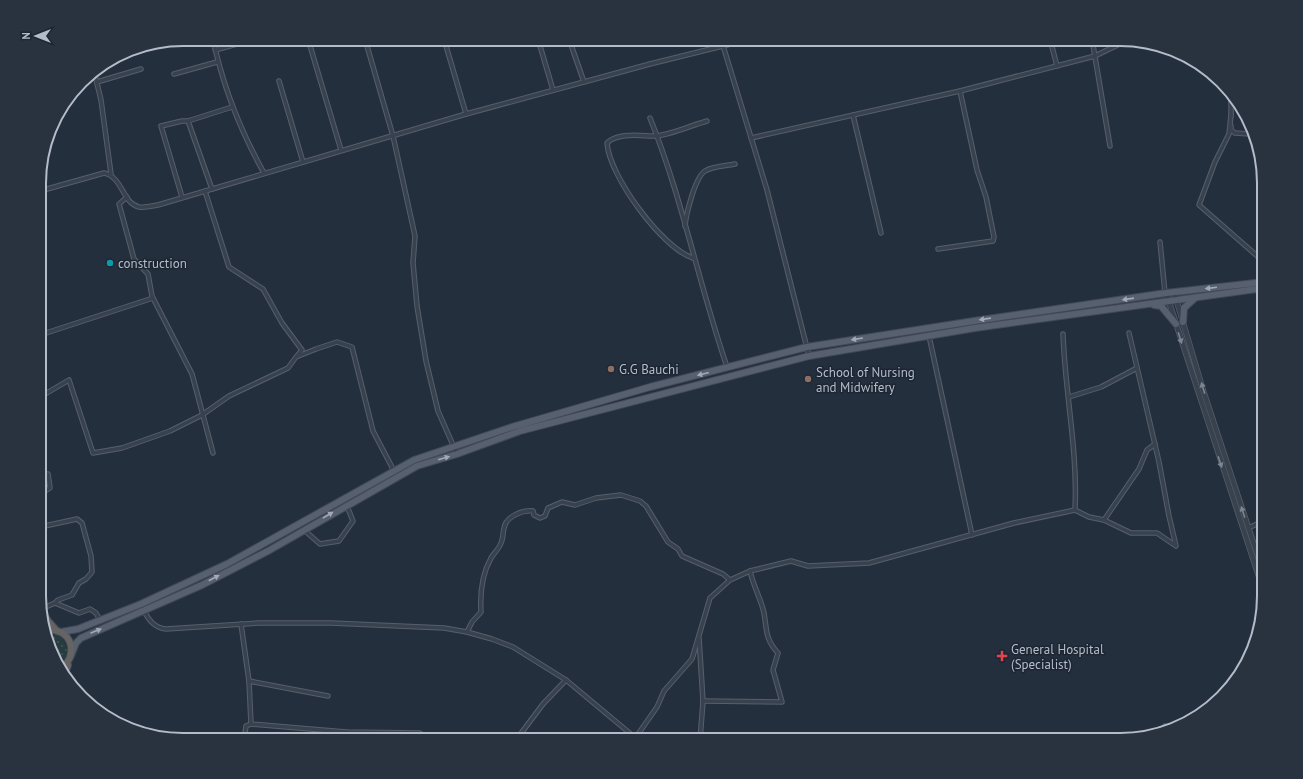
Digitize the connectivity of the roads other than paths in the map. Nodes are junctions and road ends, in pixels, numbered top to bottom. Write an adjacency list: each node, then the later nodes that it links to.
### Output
1 (214, 46): 13 (street)
2 (230, 46): 13 (street)
3 (310, 46): 38 (street)
4 (367, 46): 34 (street)
5 (446, 46): 27 (street)
6 (540, 46): 23 (street)
7 (571, 46): 22 (street)
8 (726, 46): 12 (street)
9 (1052, 46): 16 (street)
10 (1093, 46): 14 (street)
11 (1116, 46): 14 (street)
12 (723, 47): 22 (street); 36 (street)
13 (215, 50): 15 (street)
14 (1095, 56): 16 (street); 37 (street)
15 (217, 62): 18 (street); 26 (street)
16 (1057, 66): 24 (street)
17 (141, 69): 21 (street)
18 (174, 74)
19 (96, 78): 21 (street)
20 (279, 80): 39 (street)
21 (97, 82): 42 (street)
22 (584, 82): 23 (street)
23 (553, 90): 27 (street)
24 (960, 91): 29 (street); 51 (street)
25 (1231, 103): 28 (street)
26 (232, 107): 31 (street); 41 (street)
27 (466, 114): 34 (street)
28 (1231, 114): 33 (street); 52 (street)
29 (853, 115): 36 (street); 49 (street)
30 (650, 118): 35 (street)
31 (188, 121): 44 (street); 47 (street)
32 (706, 121): 35 (street)
33 (1248, 134)
34 (393, 136): 38 (street); 80 (street)
35 (657, 136): 48 (street); 53 (street)
36 (751, 138): 71 (street)
37 (1110, 146)
38 (341, 150): 39 (street)
39 (303, 162): 41 (street)
40 (735, 164): 48 (street)
41 (264, 173): 44 (street)
42 (111, 174): 43 (street); 46 (street)
43 (46, 189)
44 (212, 189): 45 (street)
45 (206, 191): 47 (street); 73 (street)
46 (127, 197): 47 (street); 59 (street)
47 (182, 197)
48 (684, 227): 53 (street)
49 (881, 233)
50 (1160, 242): 57 (street)
51 (938, 249)
52 (1257, 256)
53 (693, 258): 74 (street)
54 (1257, 283): 56 (main road, one-way to 56)
55 (1257, 289): 58 (main road)
56 (1174, 292): 57 (main road); 60 (street)
57 (1166, 293): 61 (street); 63 (main road, one-way to 63)
58 (1196, 297): 60 (main road); 64 (main road)
59 (153, 298): 67 (street); 78 (street)
60 (1176, 300): 61 (main road); 64 (street)
61 (1168, 301): 62 (main road); 66 (street)
62 (1151, 304): 65 (main road); 66 (main road)
63 (1004, 316): 65 (main road); 71 (main road, one-way to 71)
64 (1183, 322): 91 (street, one-way to 64)
65 (1006, 324): 70 (main road)
66 (1176, 324): 98 (street, one-way to 98)
67 (46, 333)
68 (1129, 333): 75 (street)
69 (1063, 334): 77 (street)
70 (929, 336): 72 (main road); 93 (street)
71 (806, 347): 72 (street); 74 (main road)
72 (809, 356): 82 (main road)
73 (296, 357): 78 (street); 83 (street)
74 (727, 367): 80 (main road, one-way to 80)
75 (1137, 368): 77 (street); 79 (street)
76 (46, 393): 78 (street)
77 (1069, 397): 87 (street)
78 (202, 415): 81 (street)
79 (1155, 444): 88 (street); 88 (street)
80 (454, 448): 82 (street); 83 (main road)
81 (213, 453)
82 (457, 454): 86 (main road, one-way to 82)
83 (394, 471): 95 (main road)
84 (48, 474): 85 (street)
85 (46, 490)
86 (346, 504): 92 (main road, one-way to 86); 92 (street)
87 (1075, 510): 88 (street); 93 (street)
88 (1104, 520)
89 (1257, 524): 91 (street)
90 (46, 526): 100 (street)
91 (1248, 528): 94 (street)
92 (304, 530): 96 (main road)
93 (972, 535): 97 (street)
94 (1257, 554)
95 (227, 564): 96 (main road); 101 (main road)
96 (230, 570): 103 (main road, one-way to 96)
97 (750, 571): 99 (street); 117 (street)
98 (1257, 571)
99 (730, 580): 109 (street); 110 (street)
100 (55, 603): 102 (street); 104 (street)
101 (141, 604): 103 (street); 104 (main road)
102 (47, 606)
103 (144, 611): 106 (street); 111 (main road, one-way to 103)
104 (100, 620): 108 (main road)
105 (49, 622): 108 (highway)
106 (241, 624): 109 (street); 115 (street)
107 (51, 630): 108 (highway)
108 (59, 631): 111 (highway)
109 (467, 632): 114 (street)
110 (699, 633): 117 (street); 124 (street)
111 (70, 659): 112 (highway); 113 (highway)
112 (65, 665)
113 (67, 668)
114 (566, 680): 122 (street); 123 (street)
115 (249, 681): 116 (street); 118 (street)
116 (328, 696)
117 (703, 701): 125 (street)
118 (251, 724): 119 (street); 120 (street)
119 (346, 732): 121 (street)
120 (245, 733)
121 (420, 733)
122 (521, 733)
123 (631, 733)
124 (640, 733)
125 (701, 733)

